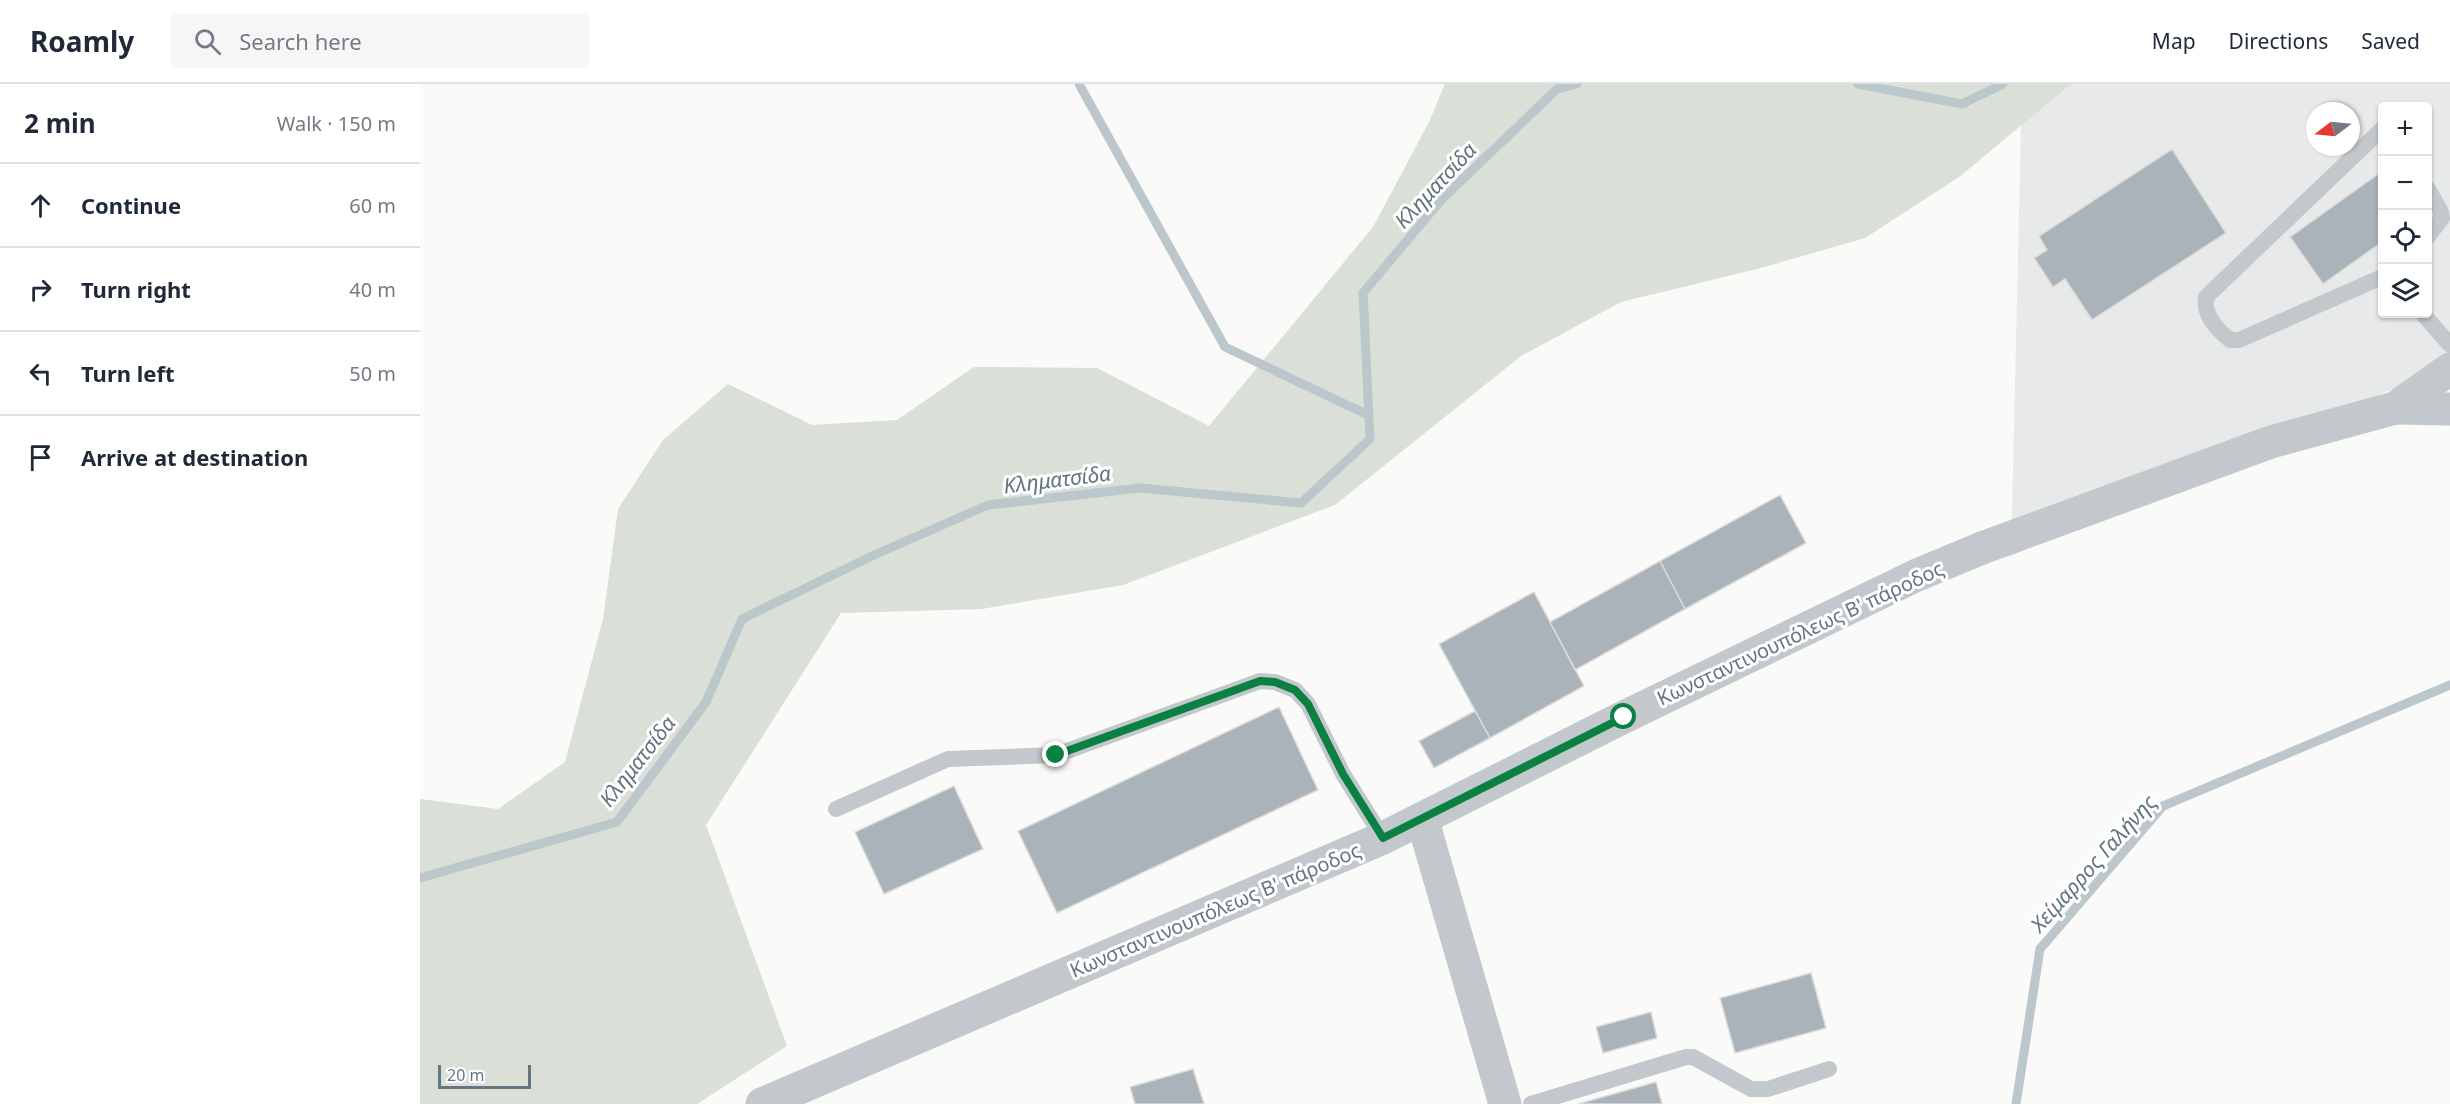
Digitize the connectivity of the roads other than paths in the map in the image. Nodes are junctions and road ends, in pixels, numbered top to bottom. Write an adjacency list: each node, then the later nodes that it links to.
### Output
1 (2378, 133): 4 (lane)
2 (2432, 197): 3 (lane)
3 (2432, 231)
4 (2378, 280)
5 (2426, 318): 6 (lane)
6 (2450, 345)
7 (2450, 369): 8 (street)
8 (2396, 408): 9 (street); 11 (street, Κωνσταντινουπόλεως Β' πάροδος)
9 (2450, 409)
10 (836, 809): 12 (lane)
11 (1422, 818): 12 (street, Κωνσταντινουπόλεως Β' πάροδος); 15 (street)
12 (1383, 838): 14 (street, Κωνσταντινουπόλεως Β' πάροδος)
13 (1829, 1069): 16 (lane)
14 (762, 1104)
15 (1505, 1104)
16 (1531, 1104)

